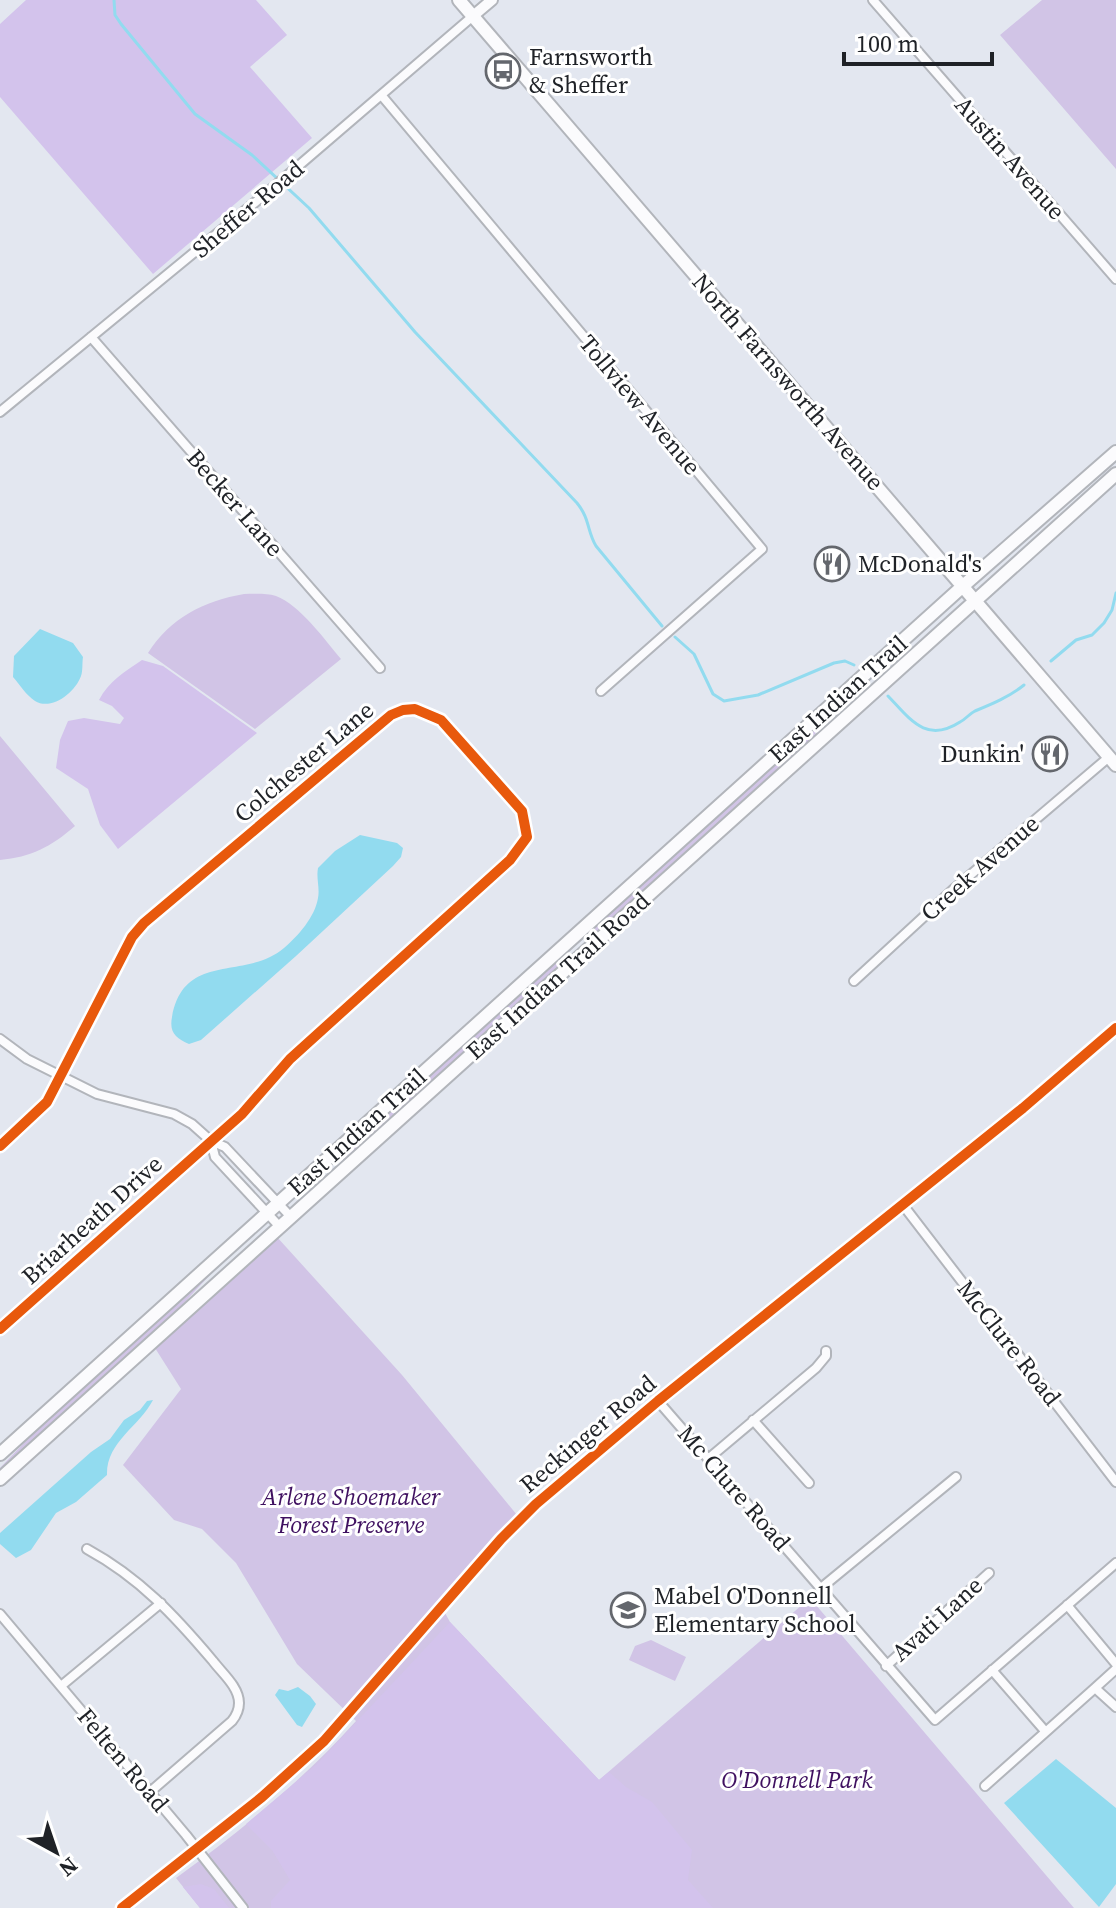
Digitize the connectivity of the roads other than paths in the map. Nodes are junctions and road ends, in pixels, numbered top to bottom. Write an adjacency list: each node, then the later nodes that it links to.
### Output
1 (459, 0): 4 (main road, North Farnsworth Avenue)
2 (492, 0): 4 (street, Sheffer Road)
3 (873, 0): 6 (street, Austin Avenue)
4 (473, 16): 5 (street, Sheffer Road); 11 (main road, North Farnsworth Avenue)
5 (382, 96): 7 (street, Sheffer Road); 14 (street, Tollview Avenue)
6 (1116, 279)
7 (91, 337): 8 (street, Sheffer Road); 13 (street, Becker Lane)
8 (0, 412)
9 (1116, 452): 11 (main road)
10 (1116, 474): 12 (main road, East Indian Trail Road)
11 (963, 586): 12 (main road, North Farnsworth Avenue); 16 (main road, East Indian Trail)
12 (975, 600): 15 (main road, North Farnsworth Avenue); 17 (main road, East Indian Trail Road)
13 (380, 668)
14 (601, 691)
15 (1113, 761): 18 (street, Creek Avenue)
16 (570, 940): 17 (main road); 24 (main road, East Indian Trail)
17 (583, 954): 27 (main road, East Indian Trail Road)
18 (854, 981)
19 (1116, 1028): 25 (street, Reckinger Road)
20 (0, 1039): 21 (street)
21 (61, 1078): 22 (street); 22 (street, Colchester Lane); 23 (street)
22 (211, 1141): 24 (street); 26 (street); 29 (street, Briarheath Drive)
23 (0, 1146)
24 (278, 1203): 26 (main road, East Indian Trail); 27 (street)
25 (903, 1205): 31 (street, Reckinger Road); 37 (street, McClure Road)
26 (267, 1213): 28 (street); 33 (main road, East Indian Trail)
27 (291, 1217): 28 (main road, East Indian Trail Road)
28 (280, 1227): 36 (main road, East Indian Trail Road)
29 (0, 1329)
30 (826, 1351): 32 (street)
31 (658, 1401): 34 (street, Mc Clure Road); 55 (street, Reckinger Road)
32 (753, 1420): 34 (street); 38 (street)
33 (0, 1454)
34 (708, 1459): 42 (street, Mc Clure Road)
35 (956, 1477): 42 (street)
36 (0, 1479)
37 (1116, 1482)
38 (809, 1483)
39 (87, 1549): 43 (street)
40 (1116, 1563): 44 (street)
41 (989, 1573): 46 (street, Avati Lane)
42 (821, 1588): 46 (street, Mc Clure Road)
43 (161, 1603): 49 (street); 54 (street)
44 (1067, 1605): 47 (street); 48 (street)
45 (0, 1614): 49 (street, Felten Road)
46 (886, 1666): 48 (street, Mc Clure Road)
47 (1116, 1667): 50 (street)
48 (992, 1670): 52 (street)
49 (61, 1686): 54 (street, Felten Road)
50 (1095, 1688): 51 (street); 52 (street)
51 (1116, 1707)
52 (1045, 1731): 53 (street)
53 (985, 1786)
54 (150, 1792): 55 (street, Felten Road)
55 (198, 1850): 56 (street, Reckinger Road); 57 (street, Felten Road)
56 (122, 1908)
57 (243, 1908)

